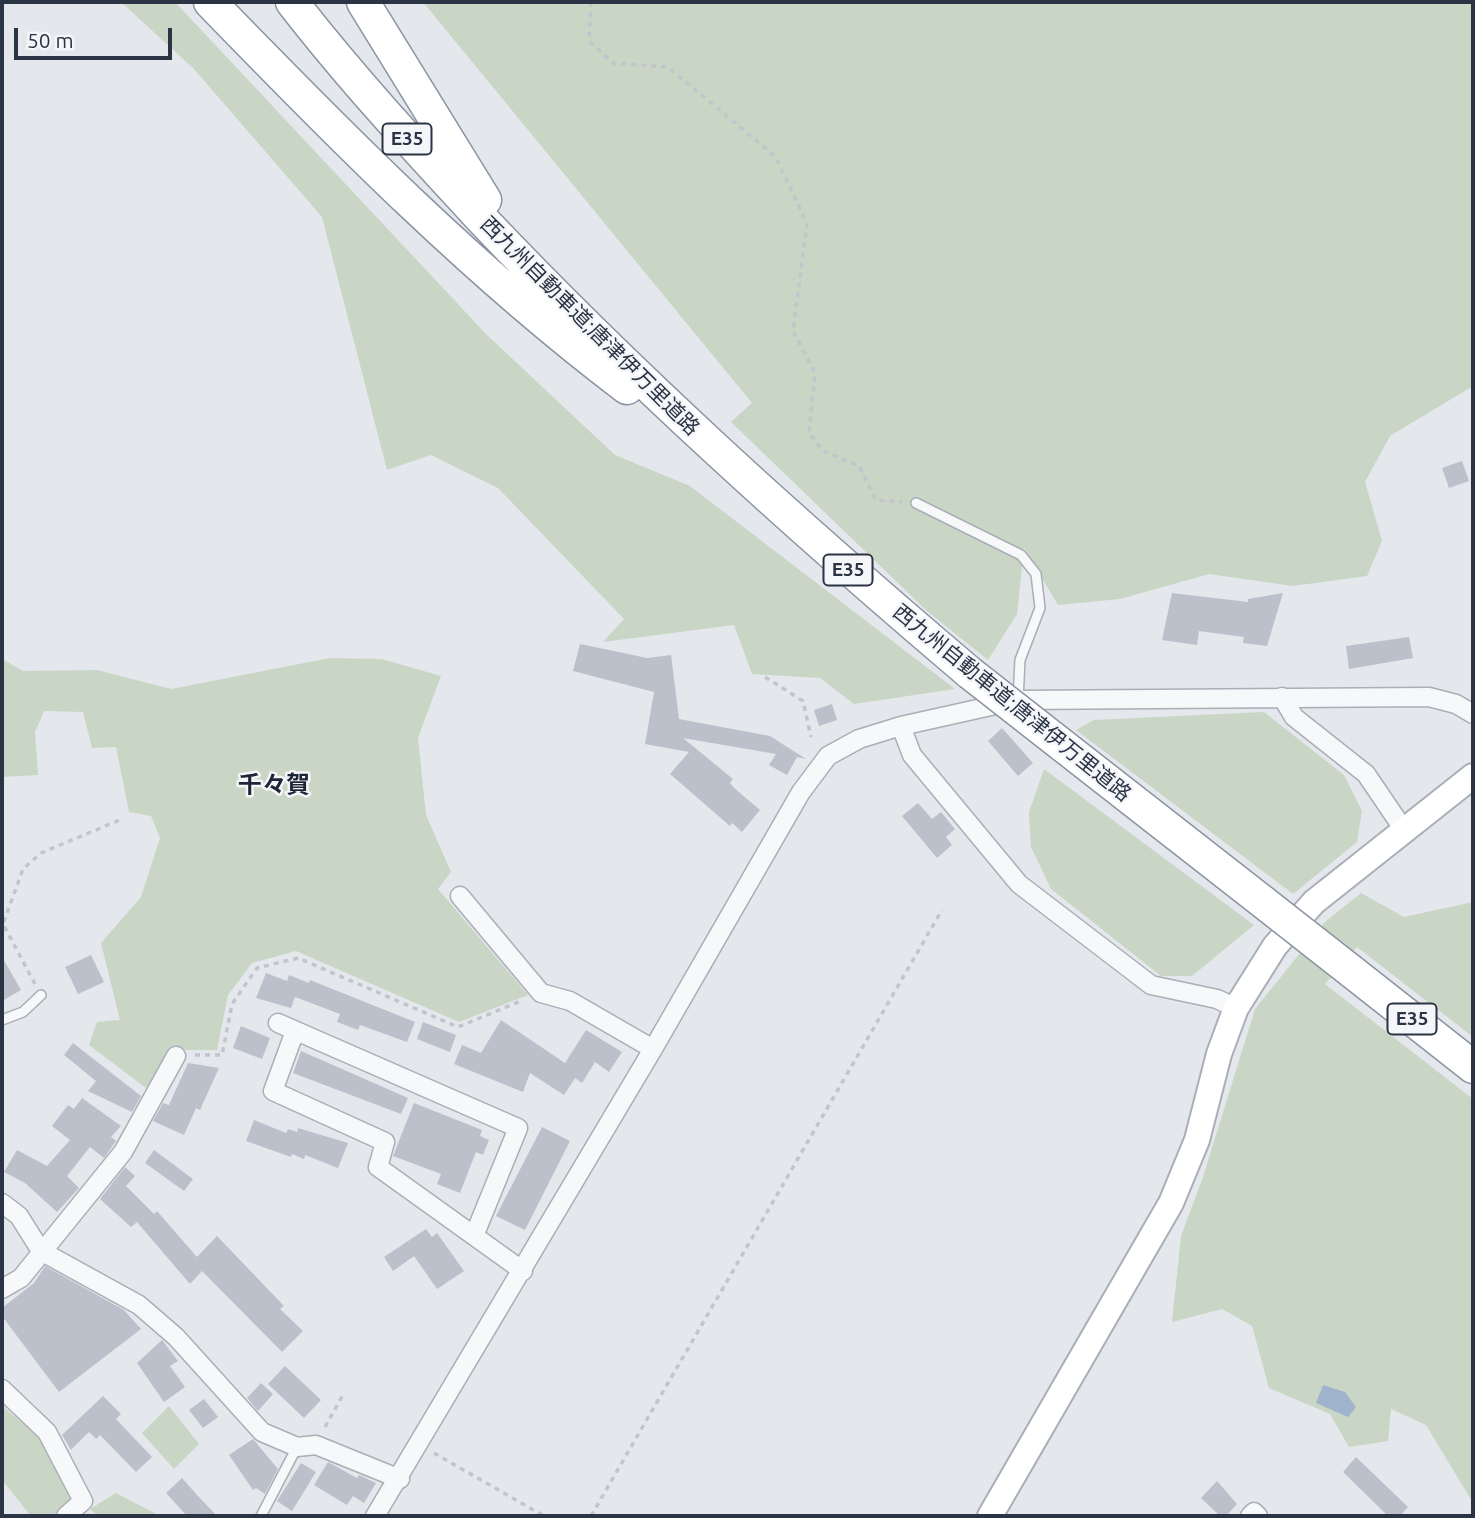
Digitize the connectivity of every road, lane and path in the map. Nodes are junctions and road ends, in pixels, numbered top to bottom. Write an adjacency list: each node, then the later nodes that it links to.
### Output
1 (210, 2): 6 (highway)
2 (292, 2): 5 (highway, 西九州自動車道;唐津伊万里道路 / E35)
3 (363, 2): 5 (highway)
4 (592, 2): 7 (path)
5 (530, 270): 6 (highway, 西九州自動車道;唐津伊万里道路 / E35)
6 (729, 464): 27 (highway, 西九州自動車道;唐津伊万里道路 / E35, bridge)
7 (916, 503): 10 (lane)
8 (765, 677): 13 (path)
9 (1282, 697): 10 (street); 11 (street); 16 (street)
10 (1018, 700): 12 (street)
11 (1473, 714)
12 (901, 726): 21 (street); 25 (street)
13 (811, 737)
14 (1473, 776): 16 (street)
15 (122, 819): 20 (path)
16 (1404, 830): 21 (street)
17 (460, 896): 19 (street)
18 (943, 910): 43 (path)
19 (541, 993): 25 (street); 26 (path)
20 (41, 995): 22 (lane)
21 (1236, 1008): 44 (street)
22 (2, 1020)
23 (278, 1023): 24 (street)
24 (295, 1031): 29 (street); 29 (street)
25 (653, 1049): 31 (street)
26 (176, 1056): 30 (street)
27 (1473, 1067)
28 (2, 1203): 30 (street)
29 (474, 1236): 31 (street)
30 (41, 1251): 32 (street); 37 (street)
31 (523, 1271): 35 (street)
32 (2, 1289)
33 (2, 1389): 39 (street)
34 (344, 1393): 36 (path)
35 (420, 1444): 38 (street); 42 (path)
36 (316, 1445): 37 (street); 38 (street)
37 (297, 1447): 40 (lane)
38 (400, 1479): 41 (street)
39 (66, 1516)
40 (261, 1516)
41 (375, 1516)
42 (544, 1516)
43 (591, 1516)
44 (990, 1516)
45 (1250, 1516): 46 (street)
46 (1258, 1516)

